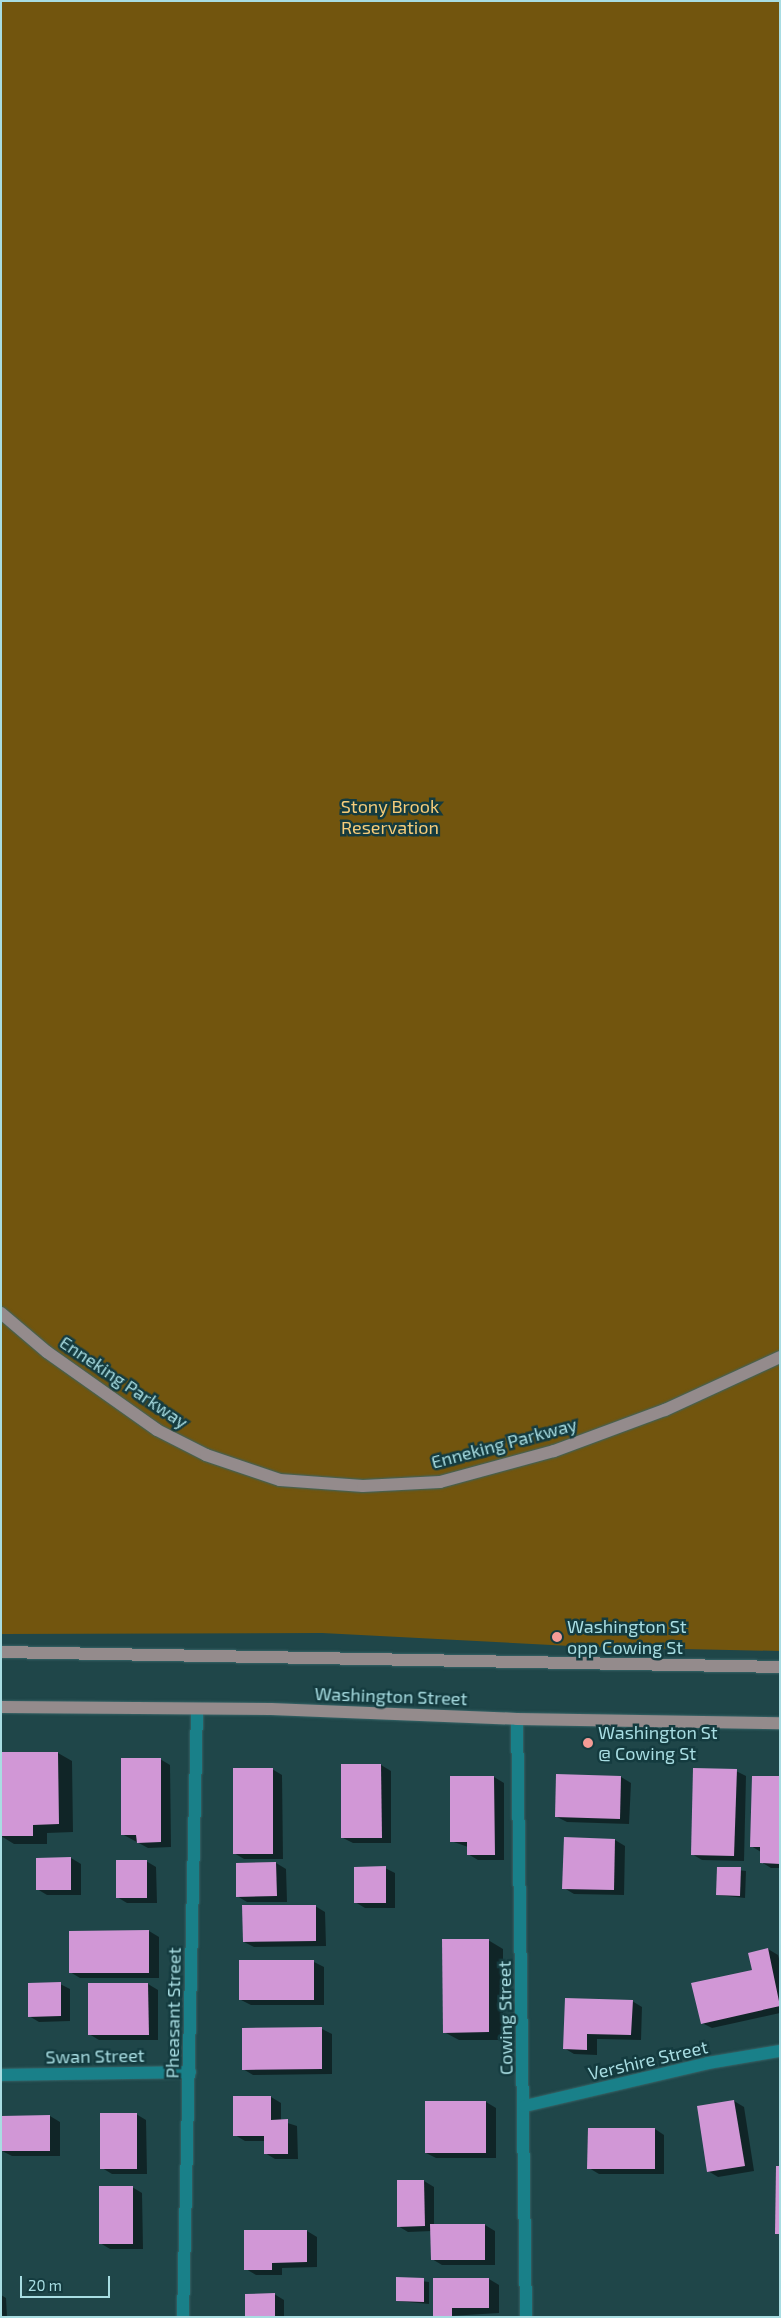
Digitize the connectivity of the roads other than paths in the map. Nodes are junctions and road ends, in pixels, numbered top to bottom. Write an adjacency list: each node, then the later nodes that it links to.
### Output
1 (1, 1314): 2 (main road, Enneking Parkway)
2 (780, 1357)
3 (1, 1652): 4 (main road, Washington Street)
4 (780, 1667)
5 (1, 1707): 6 (main road, Washington Street)
6 (197, 1710): 7 (main road, Washington Street); 10 (street, Pheasant Street)
7 (517, 1719): 8 (main road, Washington Street); 12 (street, Cowing Street)
8 (780, 1723)
9 (780, 2051): 12 (street, Vershire Street)
10 (190, 2072): 11 (street, Swan Street); 13 (street, Pheasant Street)
11 (1, 2075)
12 (525, 2106): 14 (street, Cowing Street)
13 (182, 2317)
14 (526, 2317)

